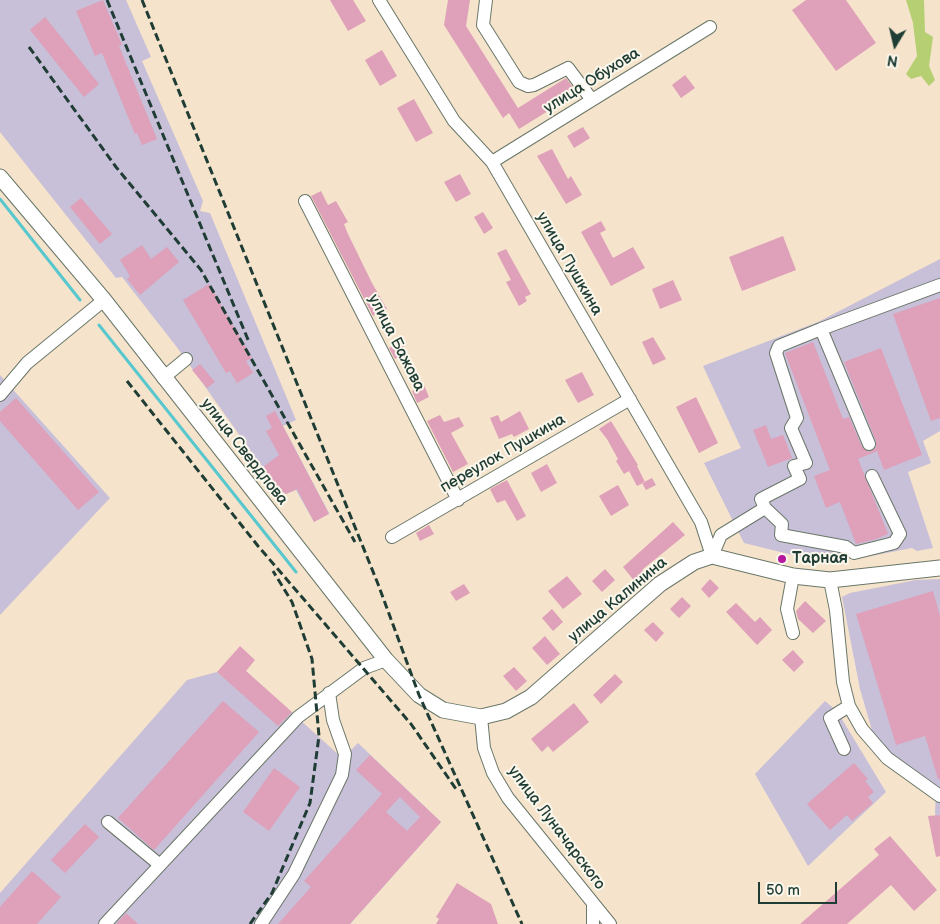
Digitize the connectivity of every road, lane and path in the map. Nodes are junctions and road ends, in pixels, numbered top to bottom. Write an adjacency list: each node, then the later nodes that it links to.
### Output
1 (379, 0): 5 (street, улица Пушкина)
2 (486, 0): 4 (street)
3 (710, 27): 4 (street, улица Обухова)
4 (592, 100): 5 (street, улица Обухова)
5 (492, 162): 14 (street, улица Пушкина)
6 (0, 177): 9 (main road, улица Свердлова)
7 (306, 201): 17 (street, улица Бажова)
8 (940, 285): 10 (street)
9 (104, 300): 12 (main road, улица Свердлова); 13 (street)
10 (821, 329): 15 (street); 18 (street)
11 (186, 360): 12 (street)
12 (163, 378): 25 (main road, улица Свердлова)
13 (0, 395)
14 (630, 399): 17 (street, переулок Пушкина); 20 (street, улица Пушкина)
15 (869, 444)
16 (872, 476): 18 (street)
17 (458, 500): 19 (street, переулок Пушкина)
18 (765, 508): 20 (street)
19 (392, 537)
20 (712, 556): 22 (main road); 28 (main road, улица Калинина)
21 (940, 568): 23 (main road)
22 (793, 576): 23 (main road); 24 (street)
23 (830, 580): 27 (street)
24 (792, 633)
25 (386, 660): 26 (street); 28 (main road, улица Свердлова)
26 (329, 693): 32 (street); 35 (street)
27 (849, 706): 29 (street); 30 (street)
28 (481, 718): 33 (street, улица Луначарского)
29 (844, 749)
30 (938, 795)
31 (108, 822): 32 (street)
32 (160, 866): 34 (street)
33 (592, 903): 36 (street); 37 (street, улица Луначарского)
34 (105, 924)
35 (260, 924)
36 (593, 924)
37 (610, 924)

